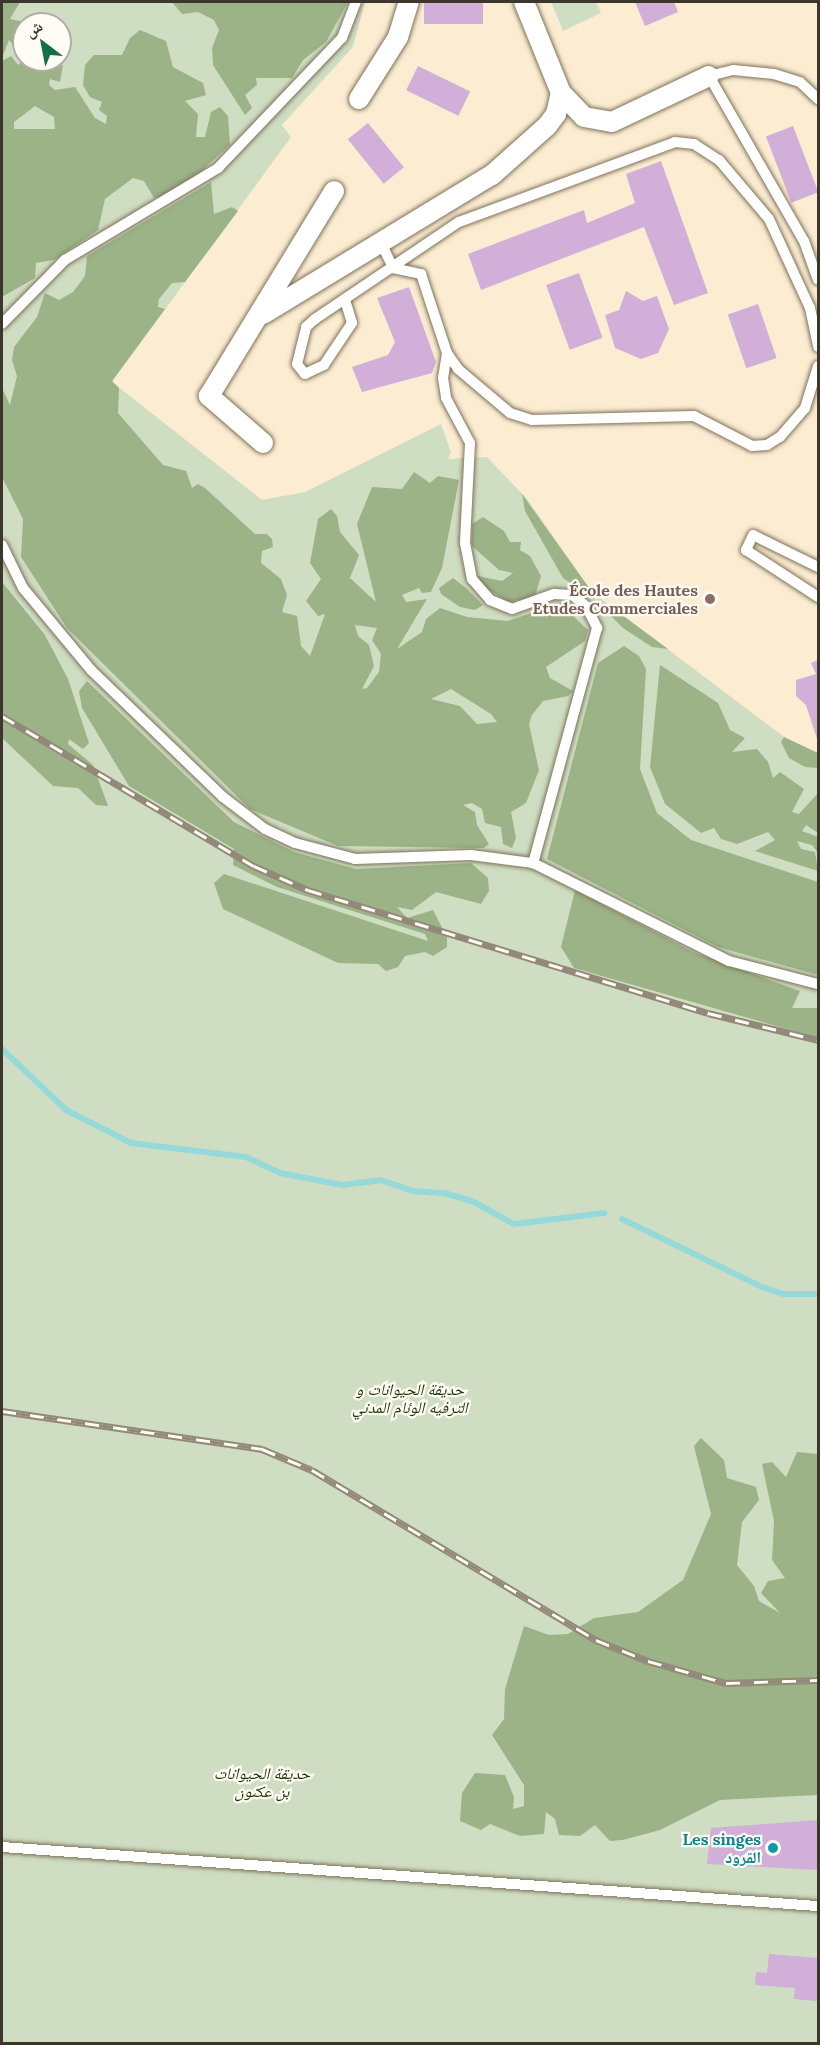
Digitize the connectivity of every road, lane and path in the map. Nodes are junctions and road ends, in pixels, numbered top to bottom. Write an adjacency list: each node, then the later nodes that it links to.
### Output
1 (356, 2): 14 (lane)
2 (409, 2): 6 (street)
3 (524, 2): 5 (street)
4 (709, 76): 5 (street); 7 (lane); 11 (lane)
5 (561, 93): 9 (street)
6 (359, 99)
7 (819, 99)
8 (334, 191): 13 (street)
9 (381, 243): 10 (lane); 13 (street)
10 (393, 268): 12 (lane); 15 (lane); 16 (lane)
11 (819, 280)
12 (345, 300): 12 (lane)
13 (263, 314): 18 (street)
14 (2, 324)
15 (819, 347)
16 (447, 352): 17 (lane); 22 (lane)
17 (819, 366)
18 (263, 443)
19 (2, 545): 22 (lane)
20 (819, 567): 21 (lane)
21 (819, 597)
22 (533, 863): 23 (lane)
23 (819, 984)
24 (2, 1847): 25 (lane)
25 (819, 1906)

